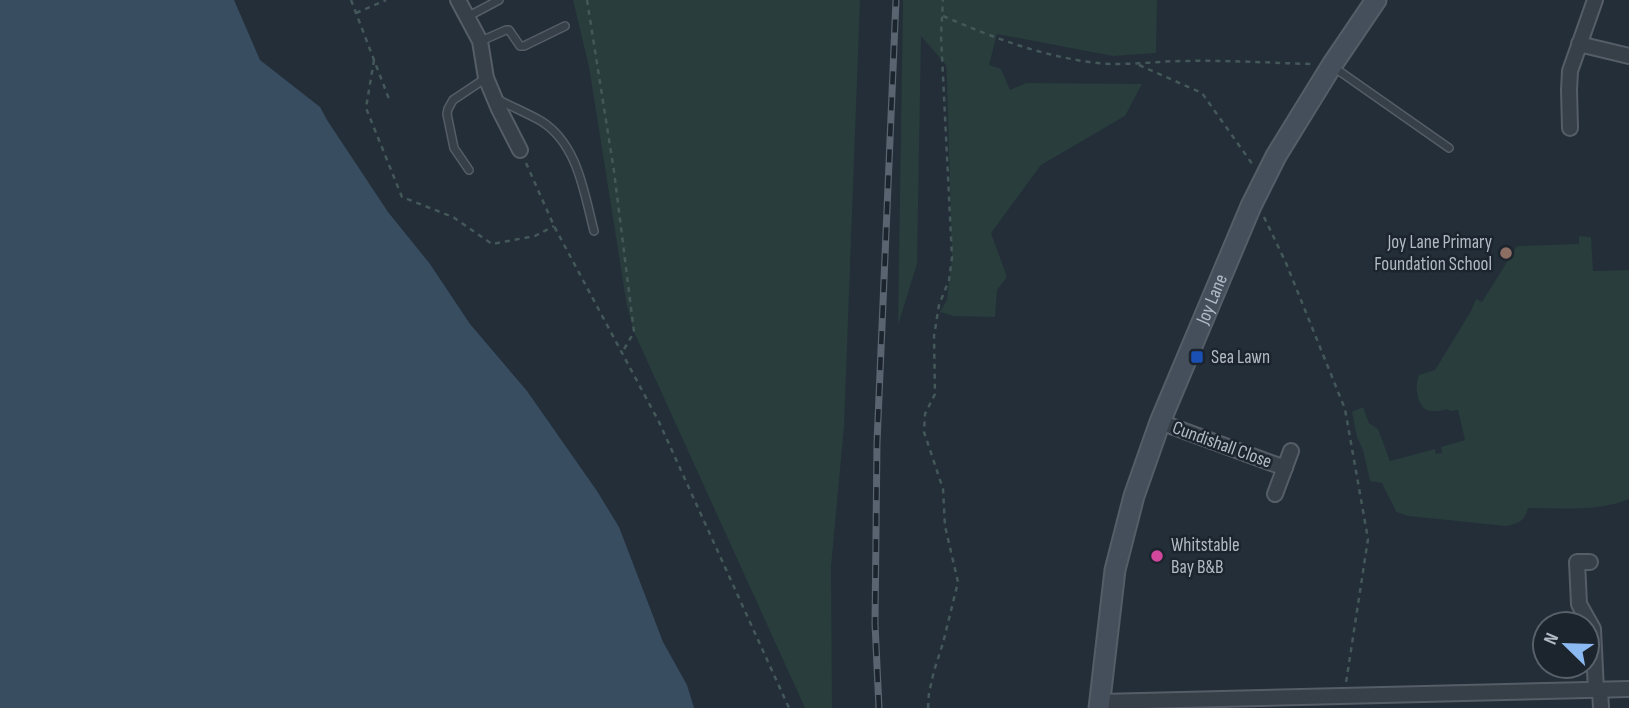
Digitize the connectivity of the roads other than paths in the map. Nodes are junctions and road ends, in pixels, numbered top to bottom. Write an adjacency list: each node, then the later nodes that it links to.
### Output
1 (458, 0): 5 (street)
2 (499, 0): 5 (lane)
3 (1376, 0): 10 (street, Joy Lane)
4 (1595, 0): 8 (street)
5 (467, 16): 7 (street)
6 (565, 26): 7 (lane)
7 (480, 41): 11 (street)
8 (1579, 44): 9 (street); 13 (street)
9 (1629, 56)
10 (1332, 65): 14 (lane); 18 (street, Joy Lane)
11 (486, 78): 12 (street); 16 (lane)
12 (494, 97): 15 (street); 17 (lane)
13 (1570, 128)
14 (1449, 148)
15 (520, 150)
16 (468, 170)
17 (594, 231)
18 (1160, 422): 20 (street, Cundishall Close); 26 (street, Joy Lane)
19 (1292, 451): 20 (street, Cundishall Close)
20 (1285, 468): 21 (street, Cundishall Close)
21 (1275, 494)
22 (1590, 562): 24 (street)
23 (1629, 689): 24 (street)
24 (1598, 690): 25 (street); 27 (street)
25 (1349, 700): 26 (street)
26 (1099, 705)
27 (1601, 708)

